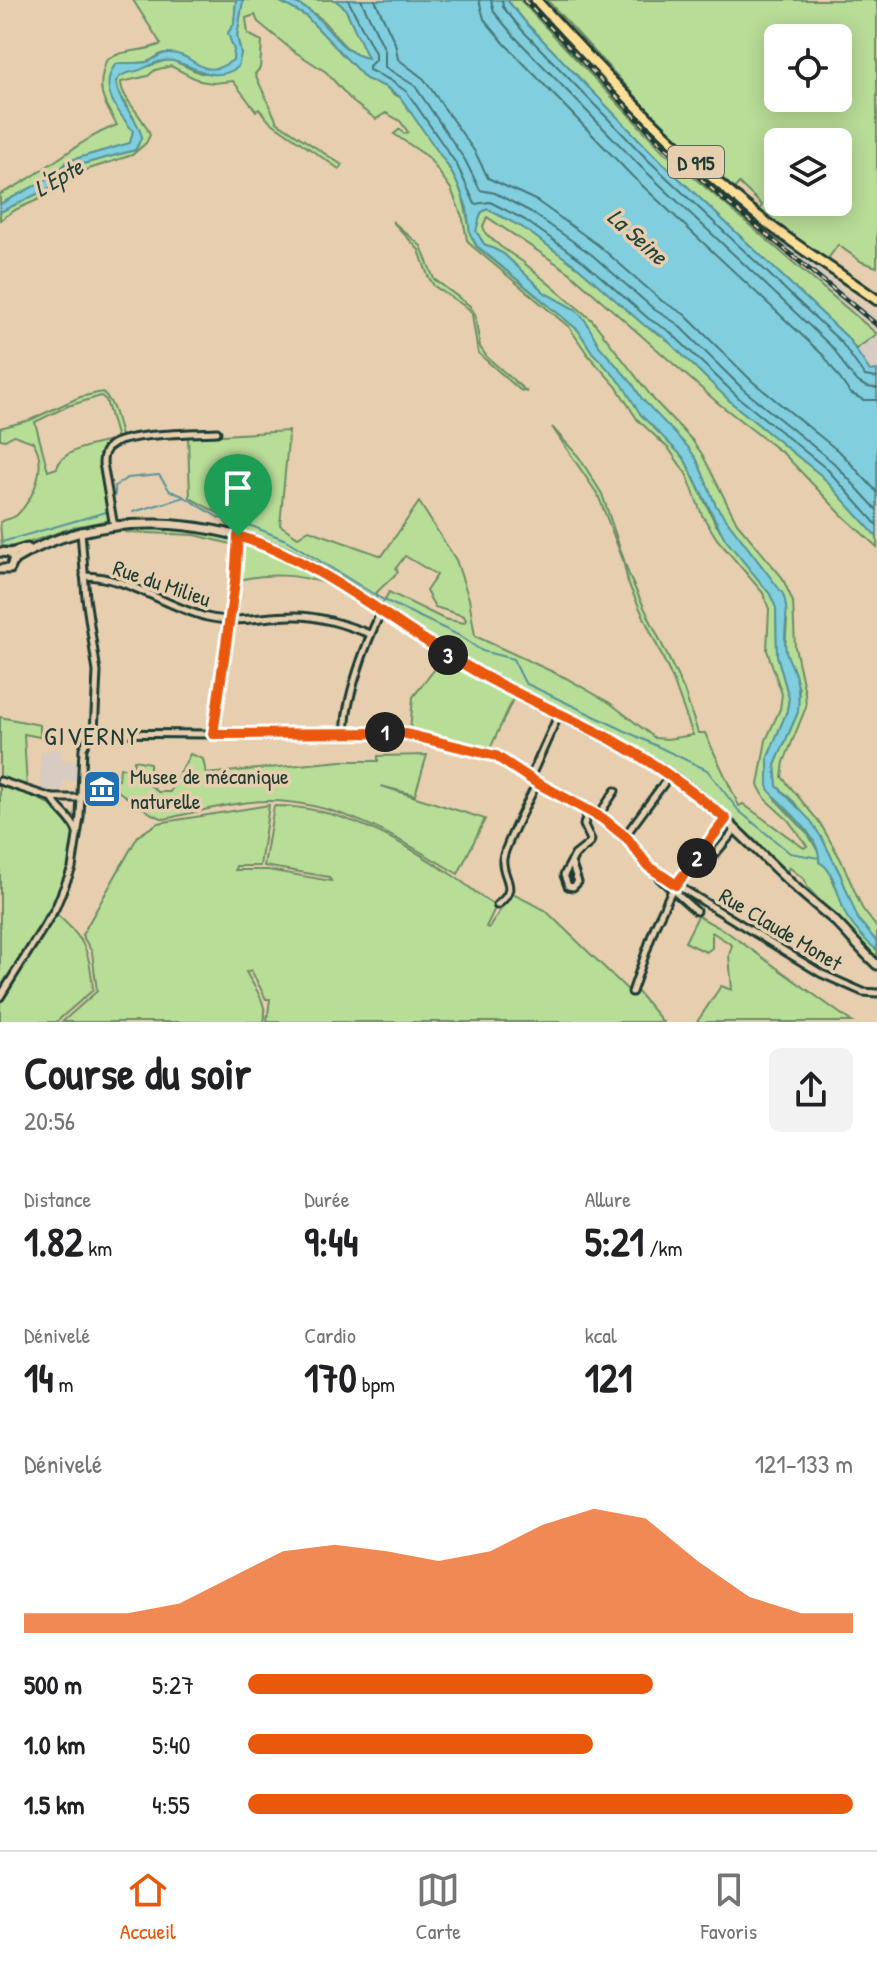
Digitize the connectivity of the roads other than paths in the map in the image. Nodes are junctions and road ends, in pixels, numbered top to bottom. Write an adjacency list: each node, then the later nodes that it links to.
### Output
1 (536, 0): 2 (main road, D 915)
2 (877, 300)
3 (217, 432): 4 (street)
4 (110, 527): 5 (main road); 6 (main road)
5 (81, 532): 8 (main road); 10 (street)
6 (238, 536): 11 (main road); 12 (street)
7 (0, 552): 8 (main road)
8 (12, 557): 9 (main road)
9 (0, 570)
10 (84, 576): 12 (street, Rue du Milieu); 15 (street)
11 (381, 612): 13 (street); 14 (main road)
12 (229, 620): 13 (street, Rue du Milieu); 16 (street)
13 (370, 634): 17 (street)
14 (559, 714): 18 (main road); 19 (street)
15 (94, 733): 16 (street); 24 (street)
16 (213, 734): 17 (street)
17 (346, 734): 19 (street)
18 (670, 775): 27 (main road); 30 (street)
19 (530, 778): 21 (street)
20 (0, 781): 23 (street)
21 (537, 783): 25 (street); 34 (street)
22 (615, 791): 26 (street)
23 (52, 798): 24 (street); 29 (street)
24 (81, 798): 29 (street)
25 (588, 810): 26 (street); 32 (street)
26 (598, 816): 30 (street)
27 (726, 819): 28 (main road); 33 (street)
28 (736, 829): 31 (street); 36 (main road)
29 (77, 833): 39 (street)
30 (625, 836): 33 (street)
31 (710, 860)
32 (571, 862)
33 (674, 887): 35 (street); 37 (street); 38 (street, Rue Claude Monet)
34 (497, 905)
35 (696, 911)
36 (876, 965)
37 (632, 992)
38 (877, 993)
39 (0, 997)

